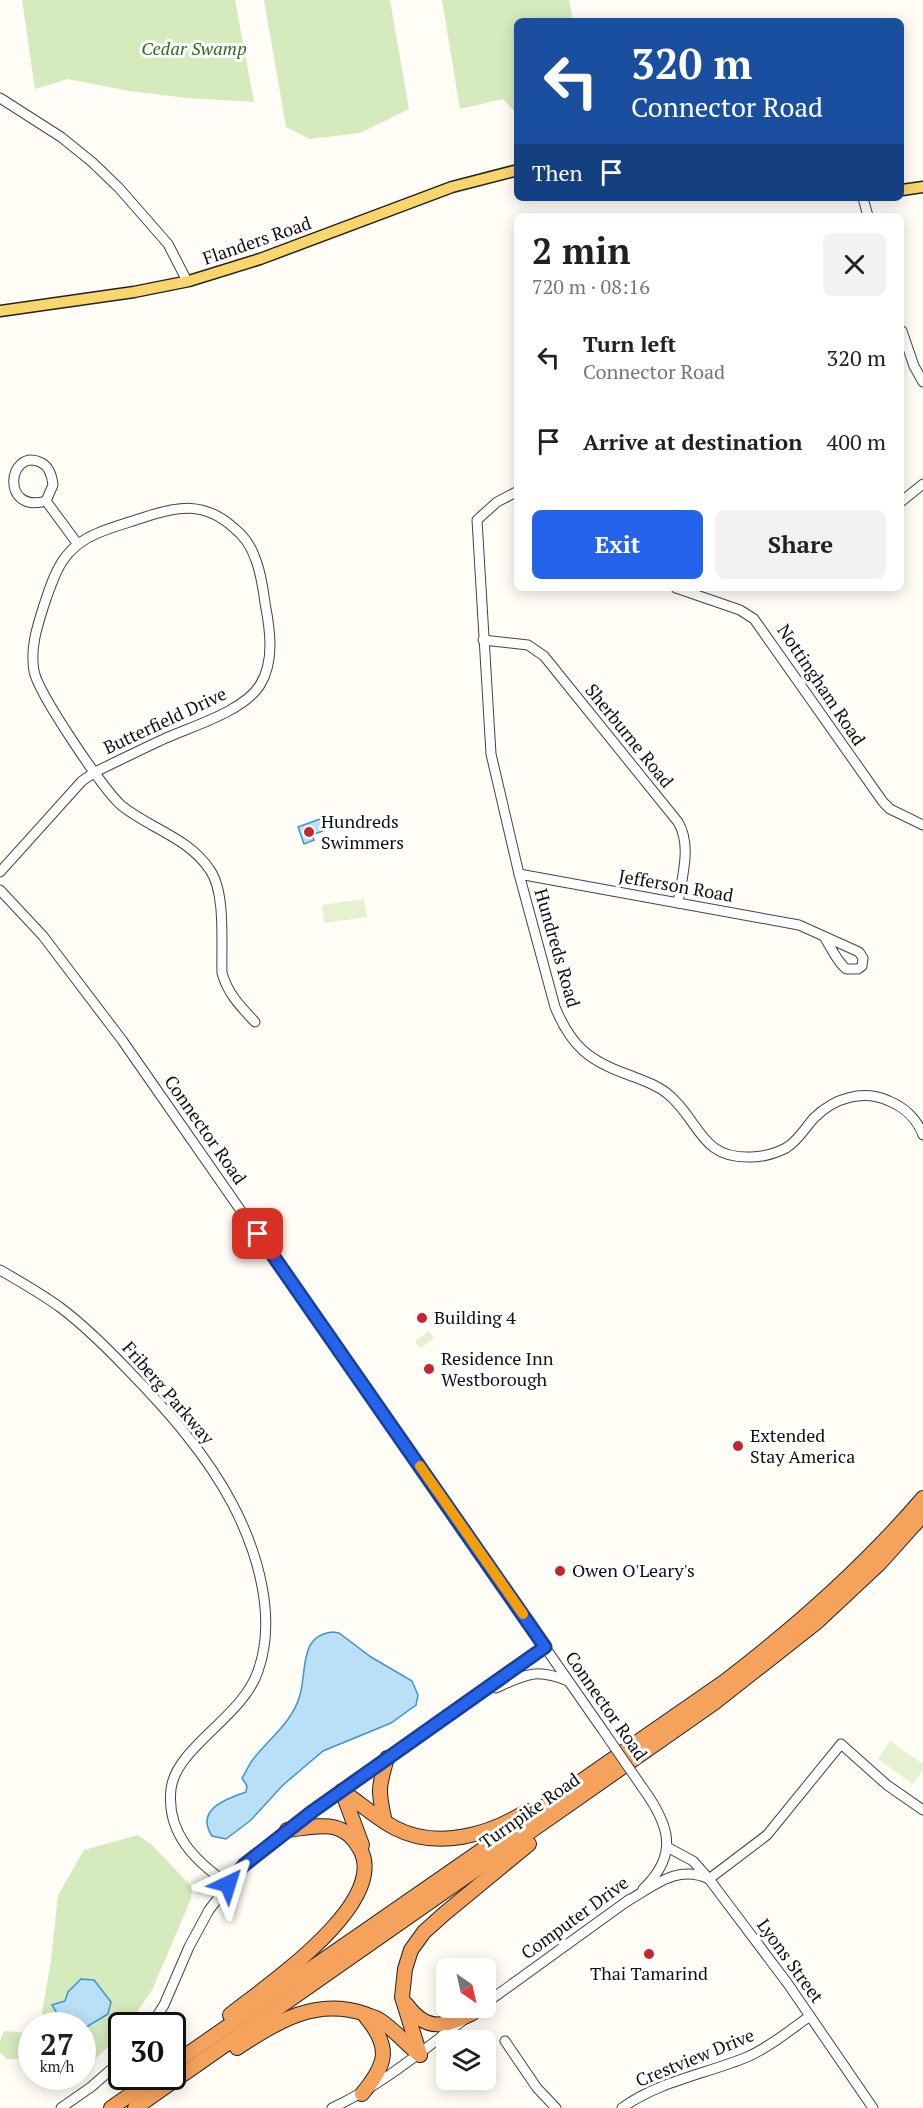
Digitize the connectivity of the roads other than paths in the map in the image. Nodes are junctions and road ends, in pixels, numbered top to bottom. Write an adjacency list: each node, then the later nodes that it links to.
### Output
1 (0, 98): 5 (street)
2 (514, 171): 5 (main road, Flanders Road)
3 (923, 187): 4 (main road)
4 (904, 190)
5 (187, 281): 6 (main road, Flanders Road)
6 (0, 311)
7 (904, 338): 8 (street)
8 (923, 381)
9 (923, 484): 11 (street)
10 (514, 493): 15 (street, Hundreds Road)
11 (904, 499)
12 (46, 501): 12 (street); 13 (street)
13 (77, 543): 16 (street, Butterfield Drive); 16 (street, Butterfield Drive)
14 (685, 591): 17 (street, Nottingham Road)
15 (483, 640): 19 (street, Hundreds Road); 21 (street, Sherburne Road)
16 (95, 772): 18 (street, Butterfield Drive); 23 (street)
17 (923, 825)
18 (0, 872)
19 (519, 874): 21 (street, Jefferson Road); 24 (street, Hundreds Road)
20 (0, 890): 28 (street, Connector Road)
21 (678, 903): 22 (street, Jefferson Road)
22 (825, 938)
23 (255, 1022)
24 (923, 1135)
25 (0, 1270): 41 (street, Friberg Parkway)
26 (923, 1498): 32 (highway, Turnpike Road)
27 (923, 1515): 35 (highway, Turnpike Road)
28 (545, 1647): 29 (street, Connector Road); 30 (street)
29 (570, 1682): 30 (street); 38 (street, Connector Road, bridge)
30 (475, 1698): 31 (street)
31 (387, 1758): 33 (street); 36 (highway)
32 (572, 1789): 36 (highway); 52 (highway, Turnpike Road)
33 (342, 1791): 36 (highway); 37 (street); 39 (highway)
34 (923, 1810): 40 (street)
35 (559, 1813): 44 (highway); 59 (highway, Turnpike Road)
36 (385, 1822)
37 (287, 1830): 39 (highway); 41 (street)
38 (667, 1847): 40 (street, Lyons Street); 42 (street, Computer Drive)
39 (364, 1856): 51 (highway)
40 (709, 1880): 42 (street); 47 (street, Lyons Street)
41 (228, 1884): 45 (street)
42 (627, 1902): 43 (street, Computer Drive)
43 (496, 1996)
44 (402, 1997): 48 (highway); 53 (highway)
45 (159, 2012)
46 (363, 2014): 53 (highway); 56 (highway); 60 (highway)
47 (810, 2016): 63 (street, Crestview Drive); 64 (street, Lyons Street)
48 (460, 2018)
49 (467, 2018): 53 (street)
50 (505, 2041): 62 (street)
51 (186, 2052)
52 (186, 2053)
53 (420, 2055): 56 (street)
54 (108, 2072): 57 (street)
55 (137, 2090): 58 (highway)
56 (362, 2094): 61 (street)
57 (61, 2108)
58 (111, 2108)
59 (135, 2108)
60 (144, 2108)
61 (332, 2108)
62 (556, 2108)
63 (622, 2108)
64 (873, 2108)

